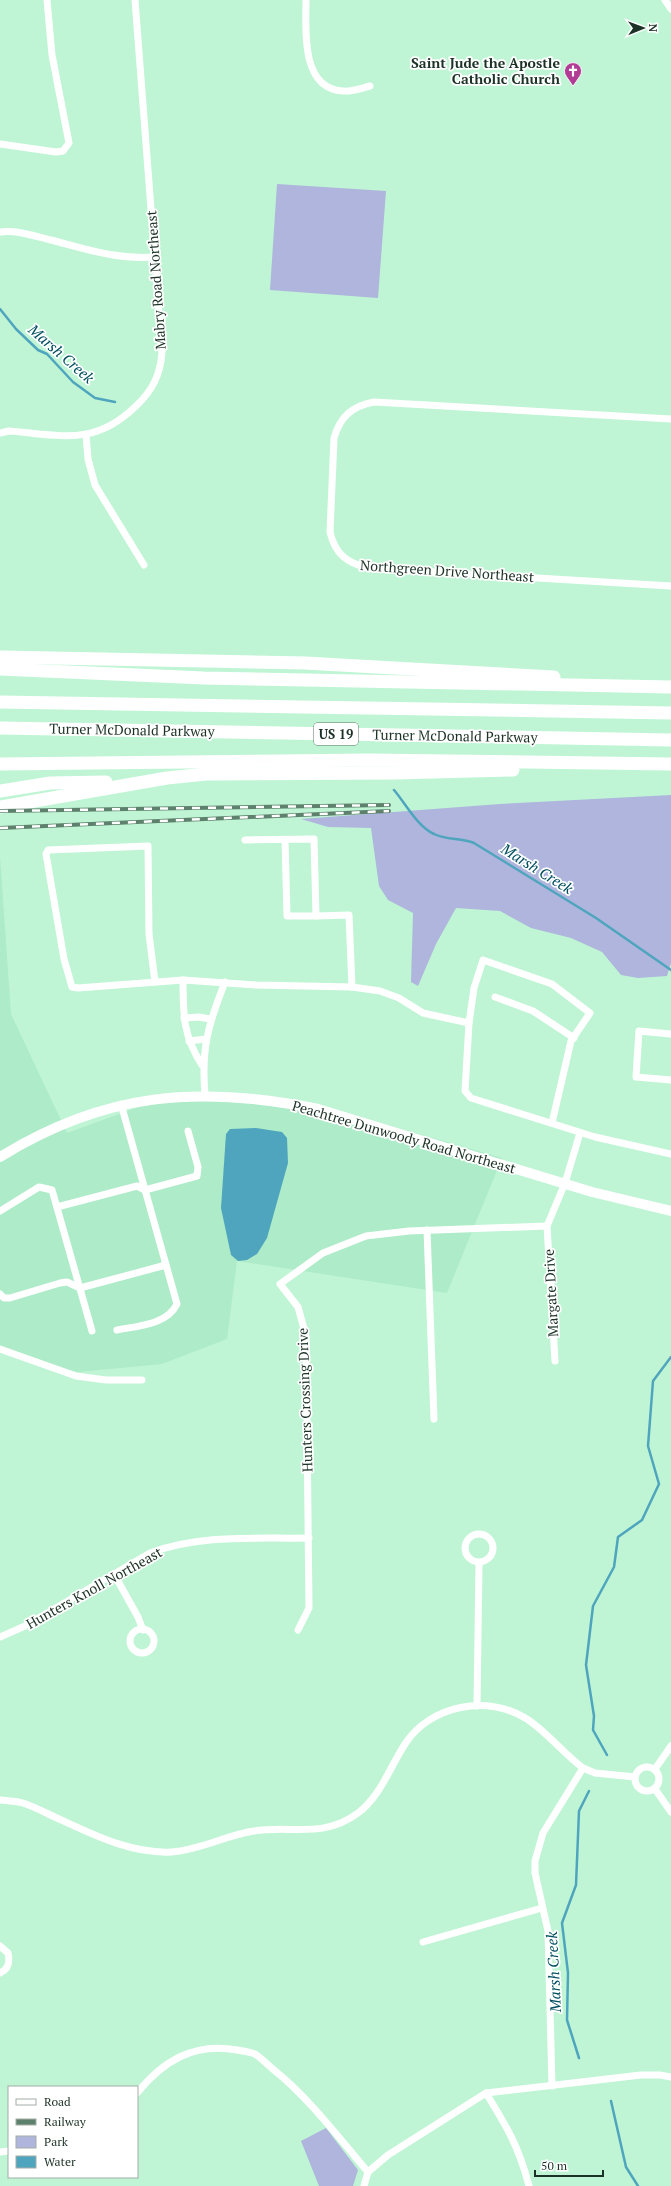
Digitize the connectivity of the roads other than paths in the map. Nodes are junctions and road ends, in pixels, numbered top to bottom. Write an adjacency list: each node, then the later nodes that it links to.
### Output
1 (47, 0): 7 (street)
2 (135, 0): 9 (street, Mabry Road Northeast)
3 (306, 0): 6 (street)
4 (665, 0): 5 (street)
5 (671, 9)
6 (370, 86)
7 (0, 144)
8 (0, 232): 9 (street)
9 (154, 257): 12 (street, Mabry Road Northeast)
10 (671, 419): 14 (street, Northgreen Drive Northeast)
11 (0, 432): 12 (street, Mabry Road Northeast)
12 (86, 435): 13 (street)
13 (144, 565)
14 (671, 586)
15 (0, 657): 17 (highway)
16 (0, 669): 17 (highway)
17 (648, 686): 18 (highway)
18 (671, 687)
19 (0, 702): 20 (highway, Turner McDonald Parkway / US 19)
20 (671, 713)
21 (0, 728): 22 (highway, Turner McDonald Parkway / US 19)
22 (671, 740)
23 (577, 762): 24 (highway); 25 (highway); 26 (highway)
24 (0, 764)
25 (671, 764)
26 (167, 778): 27 (highway); 28 (highway)
27 (0, 791)
28 (0, 807)
29 (245, 840): 30 (street)
30 (285, 840): 31 (street); 31 (street)
31 (316, 916): 35 (street)
32 (183, 980): 33 (street); 34 (street); 37 (street)
33 (155, 982): 33 (street)
34 (225, 982): 35 (street); 38 (street)
35 (352, 987): 39 (street)
36 (496, 997): 41 (street)
37 (184, 1018): 38 (street); 43 (street)
38 (210, 1019): 42 (street)
39 (469, 1023): 41 (street); 48 (street)
40 (671, 1034): 45 (street)
41 (574, 1038): 48 (street)
42 (206, 1039): 43 (street); 44 (street)
43 (189, 1041): 44 (street)
44 (202, 1065): 46 (street)
45 (671, 1080)
46 (205, 1095): 47 (street, Peachtree Dunwoody Road Northeast); 53 (street, Peachtree Dunwoody Road Northeast)
47 (121, 1104): 52 (street, Peachtree Dunwoody Road Northeast); 54 (street)
48 (552, 1122): 50 (street)
49 (188, 1131): 54 (street)
50 (580, 1132): 51 (street); 53 (street)
51 (671, 1154)
52 (0, 1157)
53 (565, 1183): 57 (street, Peachtree Dunwoody Road Northeast); 58 (street)
54 (145, 1190): 55 (street); 60 (street)
55 (57, 1207): 56 (street); 61 (street)
56 (0, 1211)
57 (671, 1211)
58 (547, 1226): 59 (street, Hunters Crossing Drive); 66 (street, Margate Drive)
59 (427, 1230): 68 (street); 69 (street, Hunters Crossing Drive)
60 (166, 1265): 61 (street); 63 (street)
61 (80, 1288): 62 (street); 64 (street)
62 (0, 1294)
63 (116, 1330)
64 (92, 1331)
65 (0, 1349): 67 (street)
66 (555, 1361)
67 (142, 1380)
68 (434, 1419)
69 (308, 1538): 71 (street, Hunters Knoll Northeast); 73 (street, Hunters Crossing Drive)
70 (479, 1563): 70 (street); 75 (street)
71 (114, 1574): 72 (street); 74 (street, Hunters Knoll Northeast)
72 (143, 1630)
73 (298, 1630)
74 (0, 1637)
75 (477, 1706): 77 (street); 81 (street)
76 (671, 1746): 78 (street)
77 (583, 1768): 79 (street); 83 (street)
78 (656, 1769): 79 (street); 80 (street)
79 (635, 1778): 80 (street)
80 (655, 1789): 82 (street)
81 (0, 1800)
82 (671, 1812)
83 (542, 1908): 84 (street); 88 (street)
84 (423, 1942)
85 (0, 1946): 86 (street)
86 (0, 1973)
87 (671, 2077): 88 (street)
88 (552, 2086): 90 (street)
89 (138, 2092): 91 (street)
90 (486, 2093): 91 (street); 93 (street)
91 (368, 2172): 92 (street)
92 (364, 2186)
93 (529, 2186)

